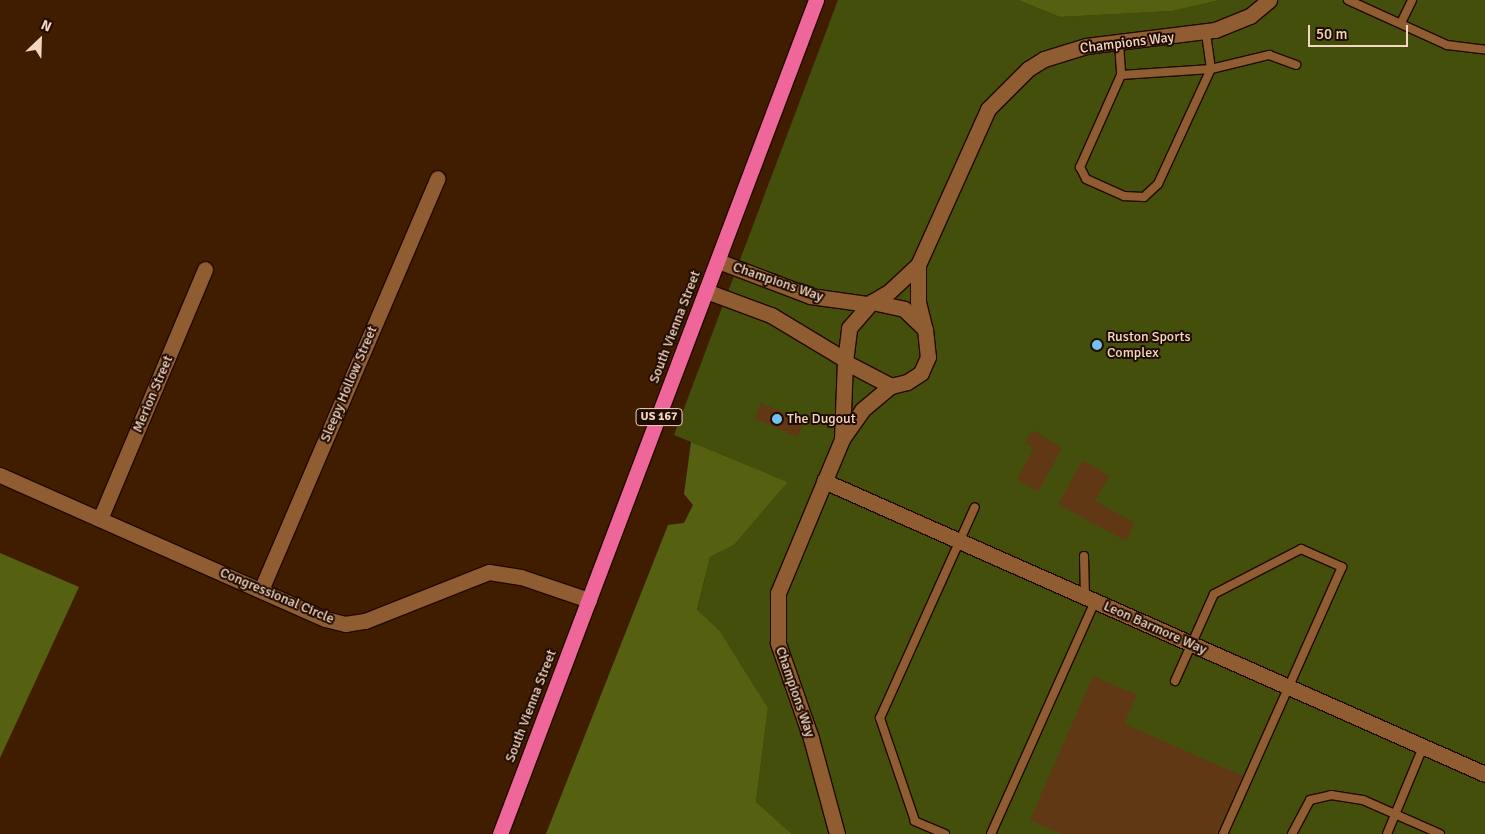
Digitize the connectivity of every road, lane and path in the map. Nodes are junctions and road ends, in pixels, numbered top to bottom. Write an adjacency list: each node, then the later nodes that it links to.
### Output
1 (816, 0): 13 (highway, South Vienna Street / US 167)
2 (1269, 0): 6 (street, Champions Way)
3 (1348, 0): 5 (lane)
4 (1412, 0): 5 (lane)
5 (1402, 23): 8 (lane)
6 (1206, 32): 7 (street, Champions Way); 10 (lane)
7 (1119, 43): 11 (lane); 14 (street, Champions Way)
8 (1485, 50)
9 (1296, 65): 10 (lane)
10 (1211, 70): 11 (lane); 11 (lane)
11 (1121, 75)
12 (438, 178): 28 (street, Sleepy Hollow Street)
13 (718, 261): 16 (highway, South Vienna Street / US 167); 17 (street, Champions Way)
14 (918, 265): 17 (street, Champions Way); 18 (street, Champions Way)
15 (205, 269): 25 (street, Merion Street)
16 (706, 291): 19 (street); 30 (highway, South Vienna Street / US 167)
17 (870, 303): 18 (street, Champions Way); 19 (street, Champions Way)
18 (925, 330): 20 (street, Champions Way)
19 (844, 361): 20 (street); 21 (street, Champions Way)
20 (891, 386): 21 (street, Champions Way)
21 (842, 439): 23 (street, Champions Way)
22 (0, 475): 25 (street, Congressional Circle)
23 (824, 481): 26 (street, Leon Barmore Way); 38 (street, Champions Way)
24 (974, 507): 26 (lane)
25 (100, 519): 28 (street, Congressional Circle)
26 (959, 541): 29 (street, Leon Barmore Way); 39 (lane)
27 (1084, 556): 29 (lane)
28 (261, 590): 30 (street, Congressional Circle)
29 (1090, 599): 31 (street, Leon Barmore Way); 40 (lane)
30 (589, 600): 37 (highway, South Vienna Street / US 167)
31 (1192, 644): 32 (lane); 33 (street, Leon Barmore Way); 33 (lane)
32 (1175, 681)
33 (1289, 687): 34 (street, Leon Barmore Way); 41 (lane)
34 (1423, 747): 35 (street, Leon Barmore Way); 36 (lane)
35 (1485, 774)
36 (1395, 814): 42 (lane); 43 (lane); 44 (lane)
37 (500, 834)
38 (837, 834)
39 (945, 834)
40 (991, 834)
41 (1223, 834)
42 (1292, 834)
43 (1386, 834)
44 (1440, 834)

